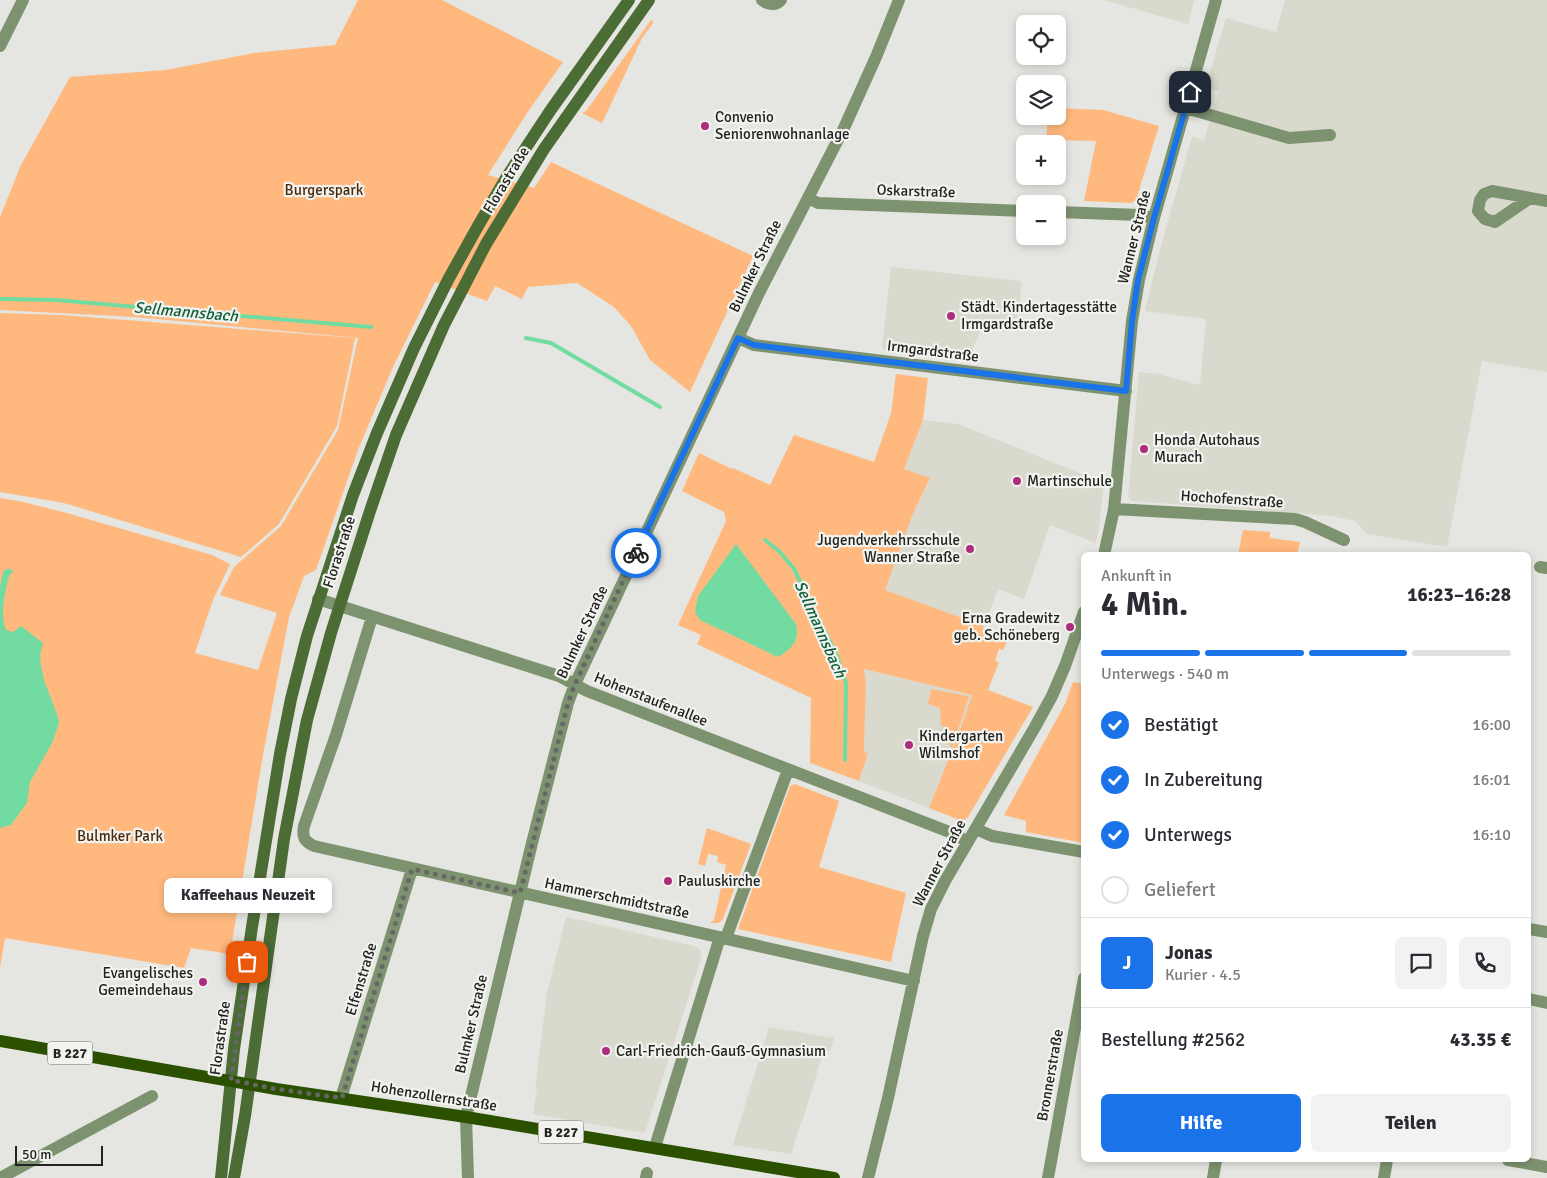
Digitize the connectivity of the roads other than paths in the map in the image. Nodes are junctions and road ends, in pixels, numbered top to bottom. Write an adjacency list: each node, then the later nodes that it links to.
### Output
1 (23, 0): 8 (street)
2 (629, 0): 22 (main road, Florastraße)
3 (649, 0): 23 (main road, Florastraße)
4 (762, 0): 5 (street)
5 (782, 0)
6 (899, 0): 11 (street, Bulmker Straße)
7 (1216, 0): 9 (street, Wanner Straße)
8 (0, 46)
9 (1186, 108): 10 (street); 16 (street, Wanner Straße)
10 (1330, 135)
11 (808, 198): 14 (street, Oskarstraße); 17 (street, Bulmker Straße)
12 (1530, 198): 13 (street)
13 (1547, 201)
14 (1016, 211)
15 (1066, 212): 16 (street)
16 (1154, 218): 18 (street, Wanner Straße)
17 (738, 338): 18 (street, Irmgardstraße); 26 (street, Bulmker Straße)
18 (1126, 391): 19 (street, Wanner Straße)
19 (1114, 509): 20 (street, Hochofenstraße); 21 (street, Wanner Straße)
20 (1344, 540)
21 (1105, 552)
22 (318, 599): 23 (street, Hohenstaufenallee); 41 (main road, Florastraße)
23 (339, 606): 24 (street, Hohenstaufenallee); 42 (main road, Florastraße)
24 (372, 617): 26 (street, Hohenstaufenallee); 31 (street, Hammerschmidtstraße)
25 (1081, 621): 28 (street, Wanner Straße)
26 (575, 684): 27 (street, Hohenstaufenallee); 32 (street, Bulmker Straße)
27 (788, 770): 29 (street, Hohenstaufenallee); 35 (street)
28 (976, 829): 29 (street, Wanner Straße); 30 (street)
29 (968, 842): 36 (street, Wanner Straße)
30 (1081, 851)
31 (412, 869): 32 (street, Hammerschmidtstraße); 44 (street, Elfenstraße)
32 (520, 893): 35 (street, Hammerschmidtstraße); 45 (street, Bulmker Straße)
33 (1531, 929): 34 (street)
34 (1547, 932)
35 (723, 938): 36 (street, Hammerschmidtstraße); 46 (street)
36 (914, 981): 56 (street, Wanner Straße)
37 (1081, 995): 57 (street, Bronnerstraße)
38 (1531, 999): 39 (street)
39 (1547, 1003)
40 (0, 1041): 41 (main road, Hohenzollernstraße / B 227)
41 (231, 1080): 42 (main road, Hohenzollernstraße / B 227); 52 (main road, Florastraße)
42 (249, 1084): 44 (main road, Hohenzollernstraße / B 227); 53 (main road, Florastraße)
43 (152, 1096): 51 (street)
44 (342, 1098): 45 (main road, Hohenzollernstraße / B 227)
45 (466, 1116): 46 (main road, Hohenzollernstraße / B 227); 54 (street, Bulmker Straße)
46 (656, 1147): 55 (main road, Hohenzollernstraße / B 227)
47 (1216, 1162): 58 (street)
48 (1387, 1162): 59 (street)
49 (1519, 1162): 50 (street)
50 (1547, 1167)
51 (0, 1178)
52 (221, 1178)
53 (234, 1178)
54 (468, 1178)
55 (834, 1178)
56 (868, 1178)
57 (1048, 1178)
58 (1213, 1178)
59 (1384, 1178)

